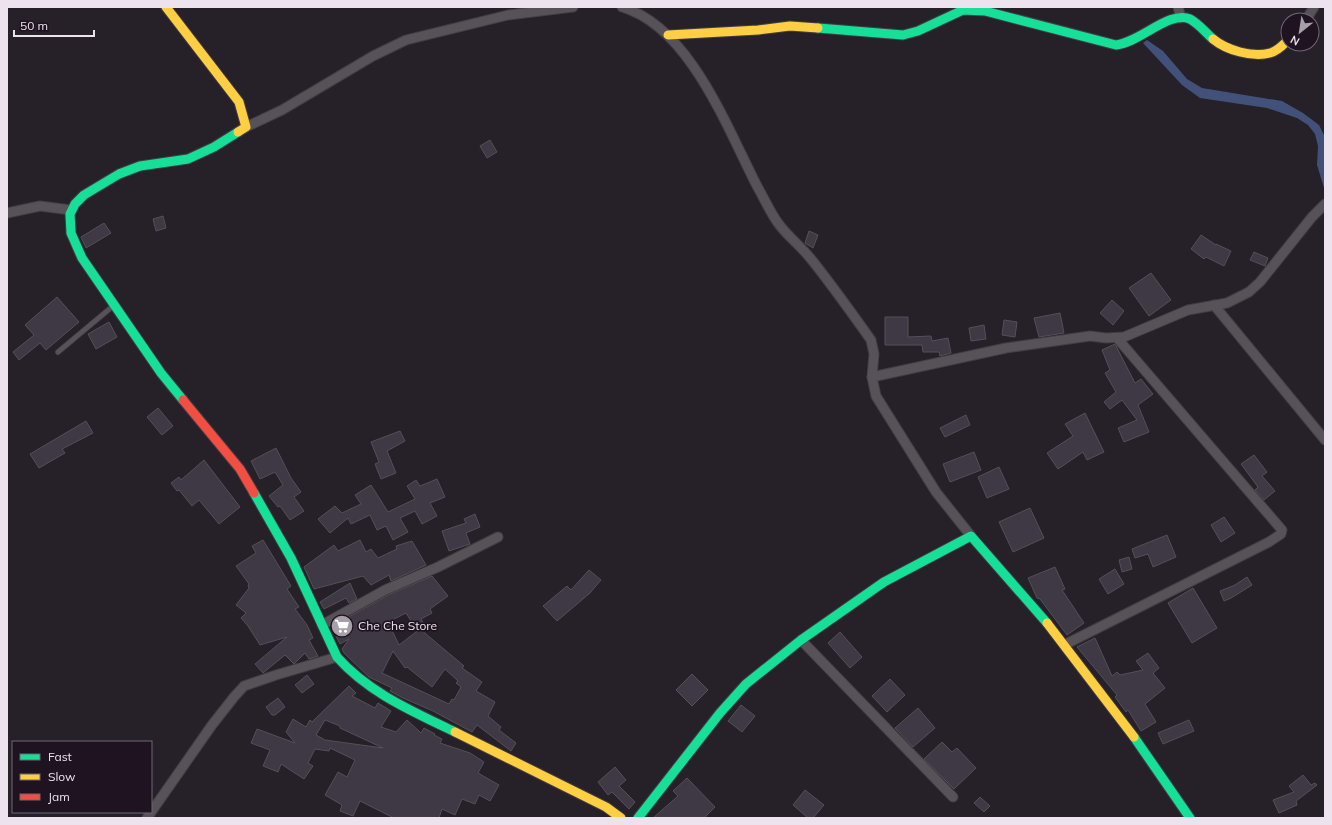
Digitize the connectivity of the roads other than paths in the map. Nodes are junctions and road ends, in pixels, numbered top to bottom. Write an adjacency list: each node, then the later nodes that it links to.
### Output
1 (166, 7): 8 (street)
2 (573, 7): 8 (street)
3 (622, 7): 6 (street)
4 (1178, 7): 5 (street)
5 (1181, 18): 6 (street); 7 (street)
6 (668, 35): 16 (street)
7 (1280, 47)
8 (246, 127): 10 (street)
9 (1325, 205): 13 (street)
10 (70, 210): 11 (street); 12 (street)
11 (7, 213)
12 (115, 305): 15 (lane); 20 (street)
13 (1214, 305): 14 (street); 17 (street)
14 (1117, 338): 16 (street); 22 (street)
15 (58, 352)
16 (872, 377): 18 (street)
17 (1325, 440)
18 (971, 536): 21 (street); 22 (street)
19 (498, 537): 20 (street)
20 (322, 625): 23 (street)
21 (801, 640): 24 (street); 27 (street)
22 (1066, 644): 28 (street)
23 (337, 657): 25 (street); 26 (street)
24 (952, 797)
25 (152, 811)
26 (621, 818)
27 (638, 818)
28 (1190, 818)

